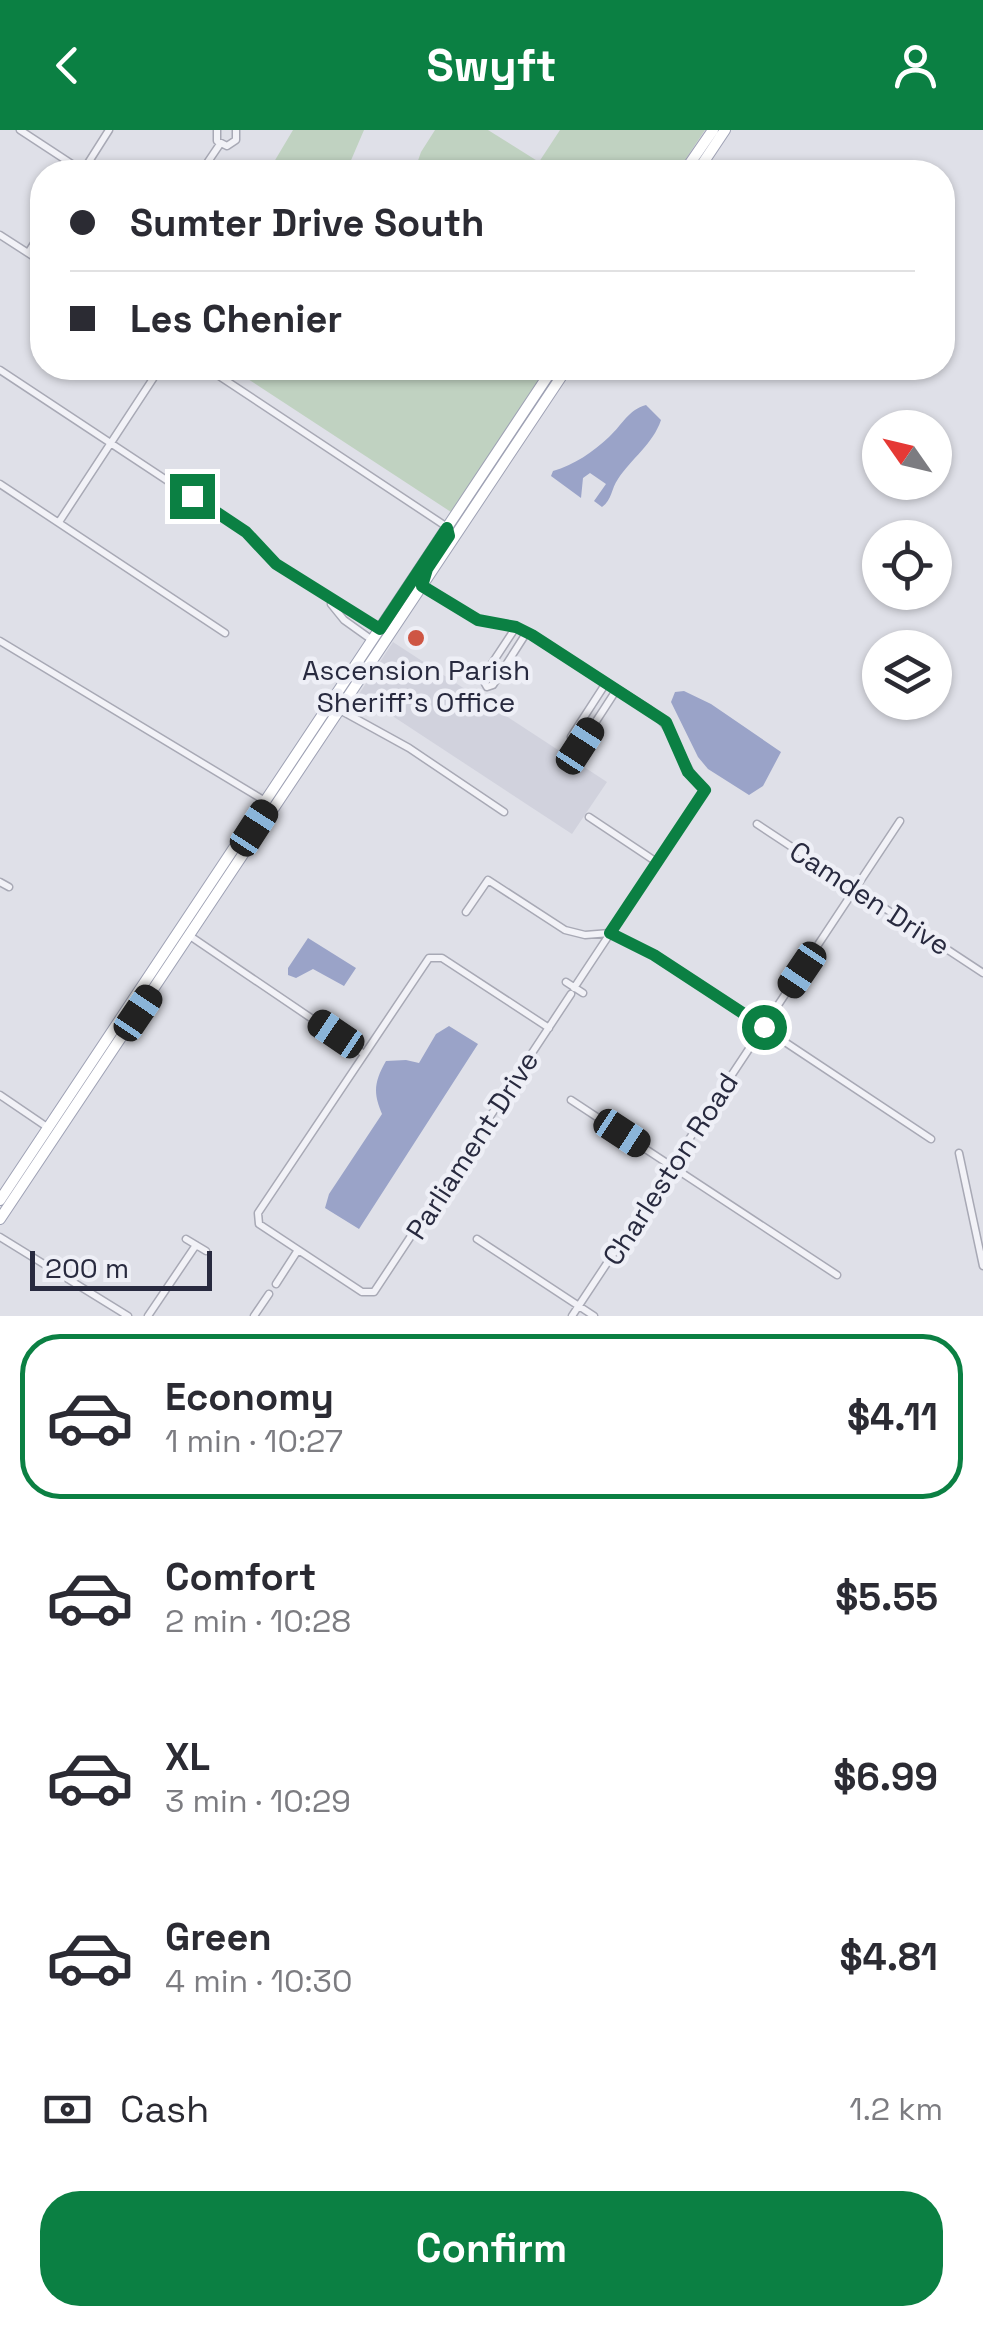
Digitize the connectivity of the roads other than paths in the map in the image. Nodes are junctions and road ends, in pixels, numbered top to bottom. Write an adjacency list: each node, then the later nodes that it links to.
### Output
1 (20, 130): 8 (street)
2 (109, 130): 9 (street)
3 (216, 130): 7 (street)
4 (236, 130): 7 (street)
5 (713, 130): 11 (main road)
6 (725, 130): 12 (main road)
7 (220, 144): 10 (street)
8 (65, 160)
9 (90, 160)
10 (209, 160)
11 (692, 160)
12 (705, 160)
13 (0, 235): 15 (street)
14 (30, 250): 15 (street)
15 (28, 253)
16 (0, 370): 21 (street)
17 (152, 380): 21 (street)
18 (225, 380): 26 (street)
19 (546, 380): 22 (main road)
20 (559, 380): 24 (main road)
21 (110, 442): 25 (street); 28 (street)
22 (498, 449): 24 (main road); 26 (main road)
23 (0, 484): 25 (street)
24 (478, 502): 27 (main road)
25 (59, 522): 32 (street)
26 (447, 528): 27 (main road); 30 (main road)
27 (422, 586): 29 (street); 38 (main road)
28 (327, 598): 30 (street); 33 (street)
29 (516, 627): 31 (street); 31 (street)
30 (380, 629): 33 (main road); 35 (main road)
31 (527, 632): 36 (street)
32 (225, 633)
33 (372, 640): 35 (main road)
34 (0, 641): 40 (street)
35 (358, 668): 39 (main road); 40 (main road)
36 (606, 683): 37 (street); 37 (street)
37 (617, 690): 46 (street, Parliament Drive)
38 (340, 710): 39 (main road); 41 (street)
39 (326, 730): 45 (main road)
40 (265, 801): 45 (main road); 47 (main road)
41 (504, 812)
42 (588, 817): 46 (street)
43 (900, 821): 50 (street, Charleston Road)
44 (756, 824): 50 (street, Camden Drive)
45 (252, 839): 52 (main road)
46 (658, 863): 53 (street, Parliament Drive)
47 (215, 878): 52 (main road); 64 (main road)
48 (0, 882): 49 (street)
49 (9, 888)
50 (855, 889): 55 (street, Camden Drive); 59 (street, Charleston Road)
51 (466, 912): 53 (street)
52 (200, 918): 54 (main road)
53 (610, 933): 57 (street, Parliament Drive); 59 (street)
54 (189, 935): 61 (street); 68 (main road)
55 (983, 973)
56 (566, 982): 57 (street)
57 (573, 991): 58 (street); 60 (street, Parliament Drive)
58 (583, 994)
59 (764, 1027): 65 (street); 67 (street, Charleston Road)
60 (549, 1028): 61 (street); 77 (street, Parliament Drive)
61 (364, 1054): 77 (street)
62 (0, 1095): 64 (street)
63 (571, 1100): 67 (street)
64 (48, 1126): 68 (main road); 69 (main road)
65 (931, 1139)
66 (959, 1153): 79 (street)
67 (672, 1166): 80 (street); 83 (street, Charleston Road)
68 (32, 1169): 72 (main road)
69 (12, 1181): 70 (main road); 71 (street)
70 (0, 1200)
71 (0, 1208)
72 (0, 1218)
73 (0, 1237): 84 (street)
74 (186, 1239): 76 (street)
75 (476, 1239): 83 (street)
76 (196, 1245): 78 (street); 85 (street)
77 (298, 1250): 81 (street)
78 (206, 1251)
79 (983, 1266)
80 (837, 1275)
81 (276, 1284)
82 (269, 1294): 86 (street)
83 (579, 1306): 87 (street, Charleston Road); 88 (street)
84 (128, 1316)
85 (148, 1316)
86 (254, 1316)
87 (572, 1316)
88 (594, 1316)

